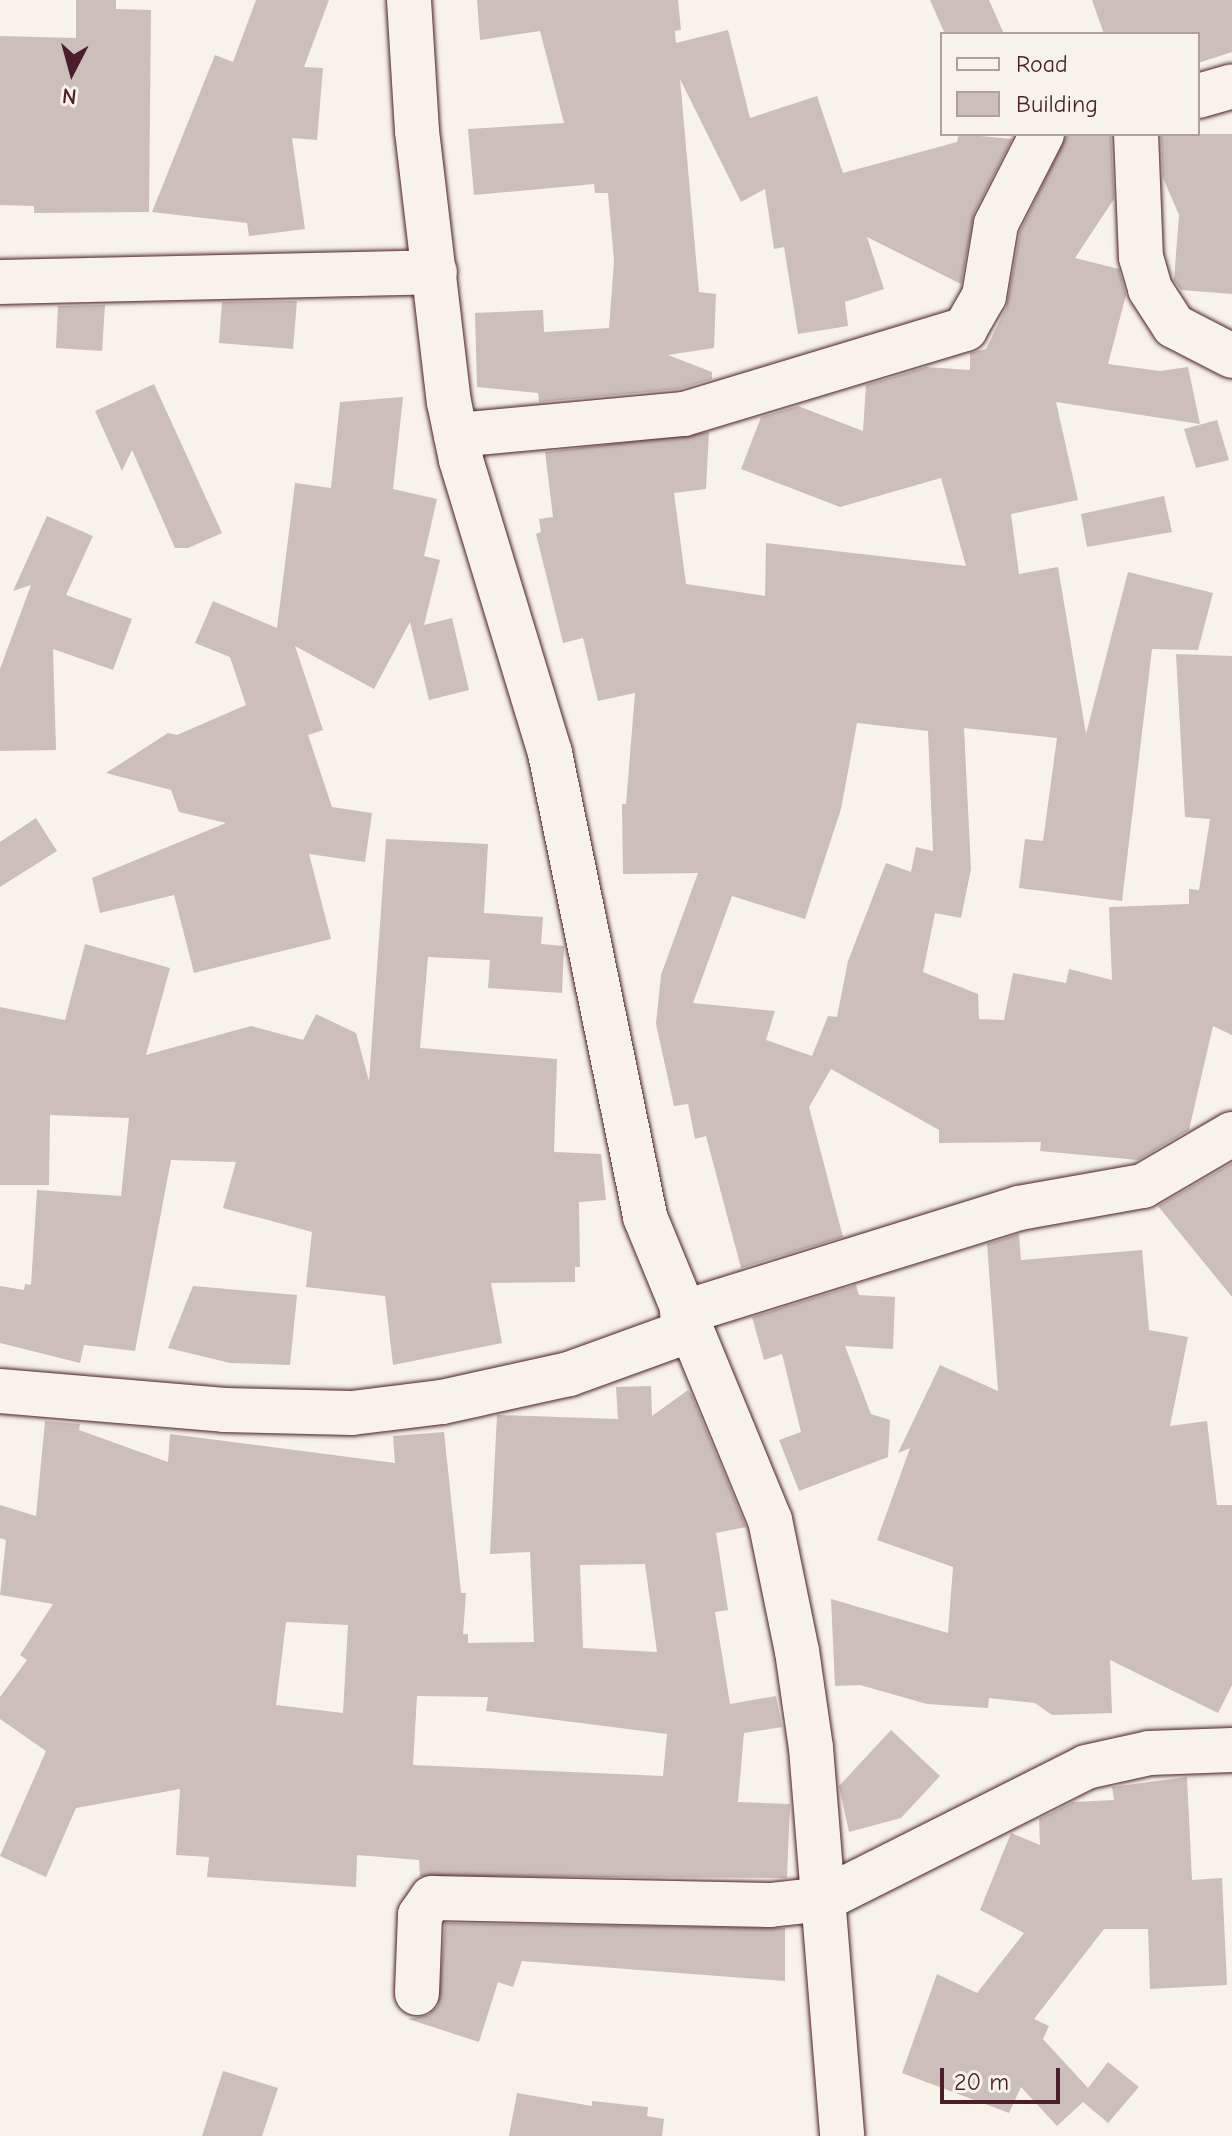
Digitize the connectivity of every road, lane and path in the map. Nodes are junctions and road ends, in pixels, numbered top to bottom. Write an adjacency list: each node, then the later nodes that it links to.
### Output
1 (409, 0): 6 (street)
2 (1232, 86): 3 (street)
3 (1200, 95)
4 (1041, 136): 9 (street)
5 (1136, 136): 8 (street)
6 (435, 272): 7 (street); 9 (street)
7 (0, 282)
8 (1232, 356)
9 (456, 435): 11 (street)
10 (1232, 1134): 11 (street)
11 (685, 1322): 12 (street); 14 (street)
12 (0, 1391)
13 (1232, 1750): 14 (street)
14 (824, 1899): 15 (street); 16 (street)
15 (417, 1993)
16 (842, 2136)

